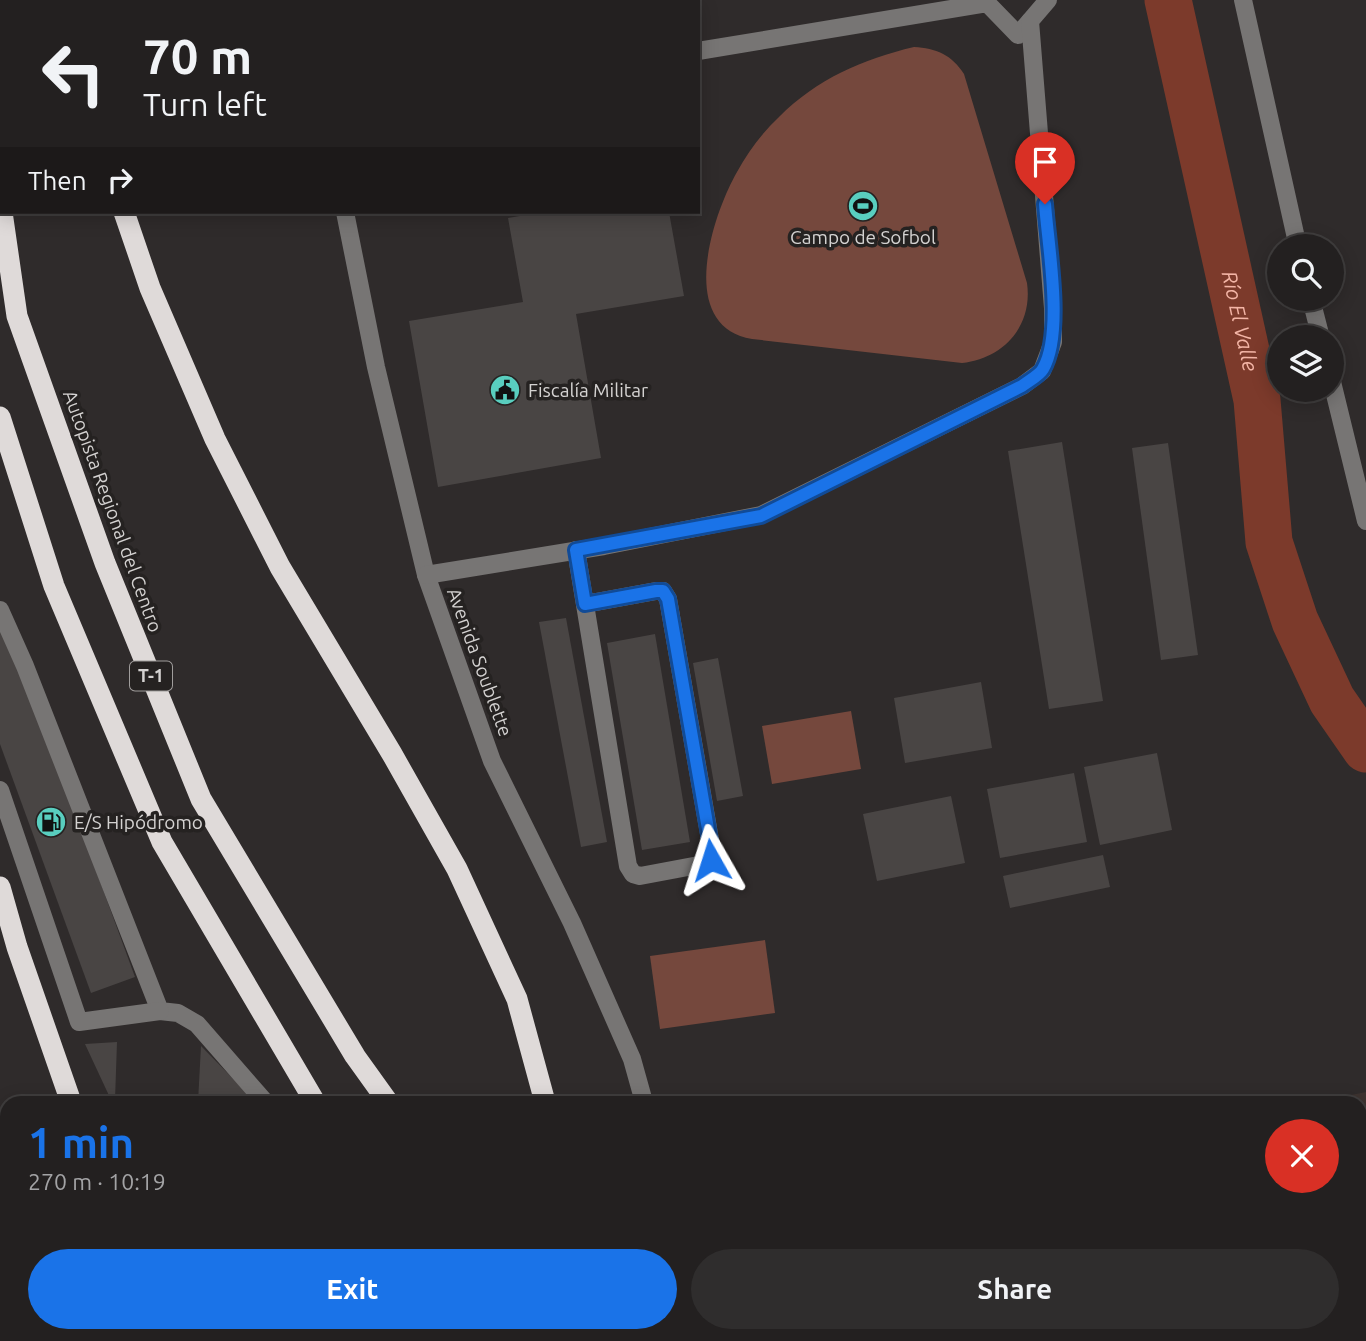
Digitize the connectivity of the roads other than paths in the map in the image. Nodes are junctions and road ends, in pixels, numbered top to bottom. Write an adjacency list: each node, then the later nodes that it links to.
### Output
1 (1048, 0): 3 (street)
2 (1243, 0): 8 (street)
3 (1030, 21): 4 (street); 12 (street)
4 (700, 51)
5 (2, 214): 24 (highway, Autopista Regional del Centro / T-1)
6 (125, 214): 25 (highway)
7 (345, 214): 13 (street, Avenida Soublette)
8 (1295, 234)
9 (1337, 402): 11 (street)
10 (0, 417): 23 (highway)
11 (1366, 521)
12 (576, 550): 13 (street); 14 (street)
13 (426, 575): 26 (street, Avenida Soublette)
14 (585, 604): 14 (street)
15 (0, 610): 18 (street)
16 (0, 790): 18 (street)
17 (0, 887): 19 (highway)
18 (160, 1011): 22 (street)
19 (62, 1079): 20 (highway); 21 (highway)
20 (61, 1096)
21 (69, 1096)
22 (260, 1096)
23 (311, 1096)
24 (384, 1096)
25 (543, 1096)
26 (642, 1096)

